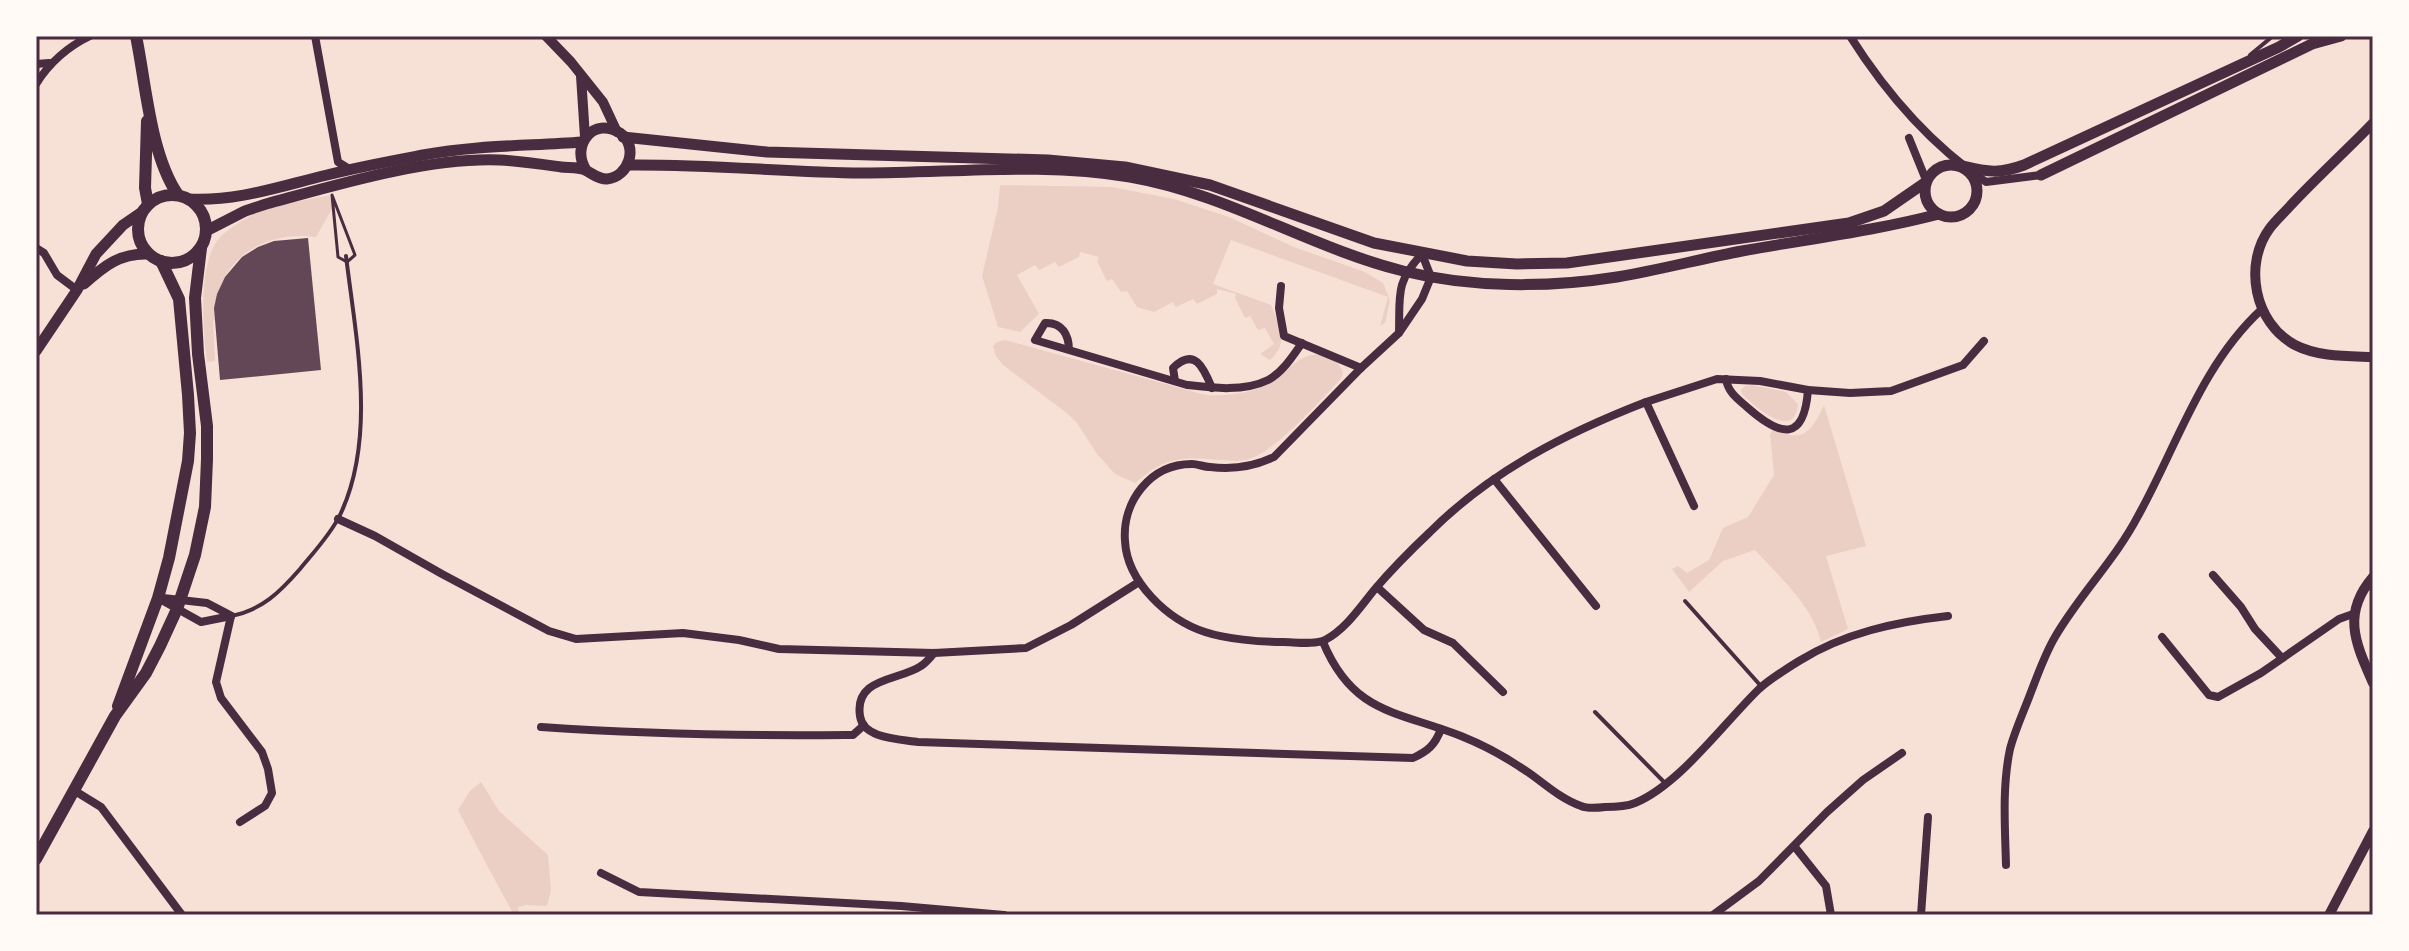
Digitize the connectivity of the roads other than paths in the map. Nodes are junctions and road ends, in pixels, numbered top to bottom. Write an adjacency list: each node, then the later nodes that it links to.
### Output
1 (90, 36): 9 (street)
2 (136, 36): 14 (main road)
3 (315, 36): 21 (street)
4 (546, 36): 12 (street)
5 (1850, 36): 20 (street)
6 (2273, 36): 11 (lane)
7 (2298, 36): 11 (main road)
8 (2341, 36): 23 (main road)
9 (49, 63): 10 (street); 13 (street)
10 (36, 64)
11 (2239, 64): 20 (main road)
12 (581, 74): 16 (street); 18 (street)
13 (36, 84)
14 (147, 102): 25 (main road); 26 (main road)
15 (2373, 123): 39 (street)
16 (620, 134): 18 (main road); 19 (main road); 32 (main road)
17 (1909, 138): 24 (street)
18 (584, 140): 21 (main road); 22 (main road)
19 (627, 165): 22 (main road); 35 (main road)
20 (1963, 166): 23 (street)
21 (351, 170): 25 (main road)
22 (586, 170): 28 (main road)
23 (2041, 175)
24 (1926, 181): 27 (main road); 27 (main road); 32 (main road)
25 (183, 197): 26 (main road); 28 (main road)
26 (145, 208): 31 (main road); 38 (main road)
27 (1939, 214): 36 (main road)
28 (206, 231): 30 (main road)
29 (36, 248): 38 (street)
30 (201, 248): 34 (main road); 61 (main road)
31 (148, 254): 34 (main road); 38 (main road)
32 (1422, 254): 35 (street); 36 (street)
33 (346, 256): 54 (lane)
34 (161, 261): 59 (main road)
35 (1406, 271): 36 (main road); 40 (street)
36 (1431, 277): 40 (street)
37 (1281, 286): 42 (street)
38 (77, 290): 44 (main road)
39 (2262, 309): 45 (street); 86 (street)
40 (1399, 333): 46 (street)
41 (1984, 341): 50 (street)
42 (1302, 343): 46 (street); 49 (street)
43 (1069, 350): 43 (street); 48 (street)
44 (36, 351)
45 (2373, 357)
46 (1361, 368): 57 (street)
47 (1726, 379): 50 (street); 50 (street); 51 (street)
48 (1175, 381): 49 (street); 49 (street)
49 (1212, 388)
50 (1808, 390)
51 (1646, 402): 52 (street); 53 (street)
52 (1494, 479): 58 (street); 62 (street)
53 (1694, 506)
54 (338, 519): 64 (lane); 68 (street)
55 (2213, 575): 69 (street)
56 (2373, 577): 63 (street)
57 (1139, 582): 67 (street); 68 (street)
58 (1377, 587): 67 (street); 72 (street)
59 (158, 598): 61 (street); 74 (main road)
60 (1685, 601): 71 (lane)
61 (179, 604): 64 (street); 64 (street); 74 (main road)
62 (1596, 606)
63 (2353, 614): 69 (street); 70 (street)
64 (231, 616): 82 (street)
65 (1948, 616): 71 (street)
66 (2162, 637): 69 (street)
67 (1323, 642): 77 (street)
68 (934, 653): 75 (street)
69 (2282, 658)
70 (2373, 683)
71 (1761, 687): 79 (street)
72 (1503, 692)
73 (1595, 712): 79 (lane)
74 (115, 716): 80 (main road)
75 (863, 726): 76 (street); 77 (street)
76 (541, 727)
77 (1441, 729): 79 (street)
78 (1902, 753): 84 (street)
79 (1665, 783)
80 (75, 791): 85 (main road); 88 (street)
81 (1928, 817): 92 (street)
82 (240, 822)
83 (2373, 831): 93 (street)
84 (1795, 847): 90 (street); 91 (street)
85 (36, 859)
86 (2006, 865)
87 (601, 873): 89 (street)
88 (182, 915)
89 (1004, 915)
90 (1713, 915)
91 (1831, 915)
92 (1921, 915)
93 (2329, 915)

